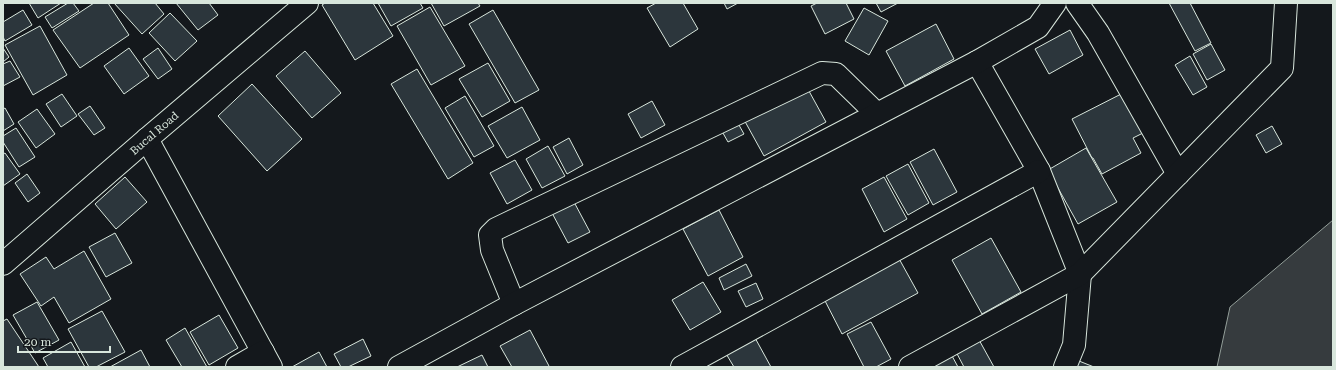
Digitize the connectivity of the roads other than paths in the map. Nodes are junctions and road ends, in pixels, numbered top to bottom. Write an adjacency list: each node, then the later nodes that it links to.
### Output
1 (307, 3): 7 (street, Bucal Road)
2 (1055, 3): 5 (street)
3 (1077, 3): 9 (street)
4 (1286, 3): 9 (street)
5 (977, 62): 6 (street); 8 (street)
6 (877, 114): 12 (street); 12 (street)
7 (147, 139): 10 (street, Bucal Road); 13 (street)
8 (1039, 172): 11 (street); 16 (street)
9 (1178, 174): 11 (street)
10 (3, 264)
11 (1080, 274): 17 (street); 18 (street)
12 (514, 304): 14 (street)
13 (267, 359): 15 (street)
14 (408, 365)
15 (237, 367)
16 (682, 367)
17 (910, 367)
18 (1065, 367)

